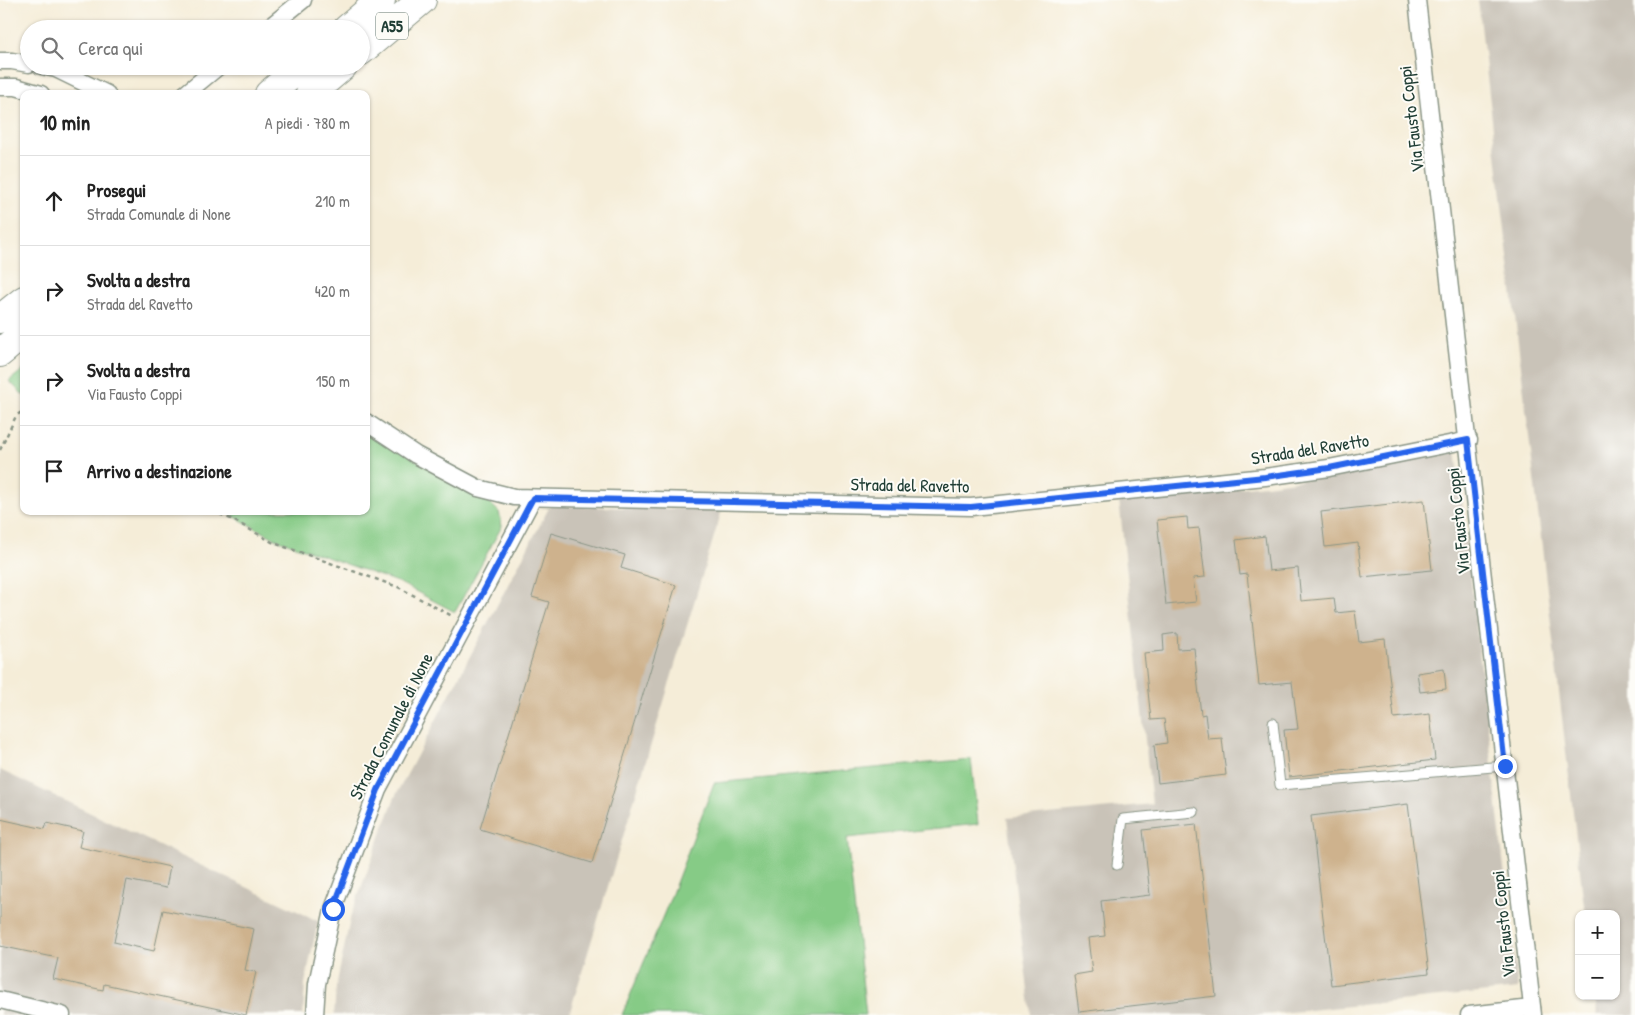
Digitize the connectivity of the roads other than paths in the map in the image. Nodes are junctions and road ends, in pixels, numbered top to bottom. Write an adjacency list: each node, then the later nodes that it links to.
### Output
1 (303, 0): 5 (street)
2 (381, 0): 6 (highway, A55)
3 (422, 0): 7 (highway, A55)
4 (1417, 0): 25 (street, Via Fausto Coppi)
5 (278, 20)
6 (358, 20)
7 (370, 43)
8 (0, 61): 9 (street)
9 (20, 62)
10 (68, 75): 16 (street)
11 (208, 75): 17 (street)
12 (291, 75): 18 (highway)
13 (332, 75): 19 (highway)
14 (0, 87): 15 (street)
15 (27, 90)
16 (99, 90)
17 (190, 90)
18 (274, 90)
19 (315, 90)
20 (20, 303): 21 (highway)
21 (0, 320)
22 (20, 336): 23 (highway)
23 (0, 353)
24 (370, 425): 26 (street, Strada del Ravetto)
25 (1468, 440): 26 (street, Strada del Ravetto); 28 (street, Via Fausto Coppi)
26 (533, 498): 34 (street, Strada Comunale di None)
27 (1272, 723): 28 (lane)
28 (1505, 766): 32 (street, Via Fausto Coppi)
29 (1194, 812): 30 (lane)
30 (1117, 865)
31 (0, 1000): 33 (street)
32 (1533, 1012): 35 (street, Via Fausto Coppi)
33 (62, 1015)
34 (315, 1015)
35 (1469, 1015)

